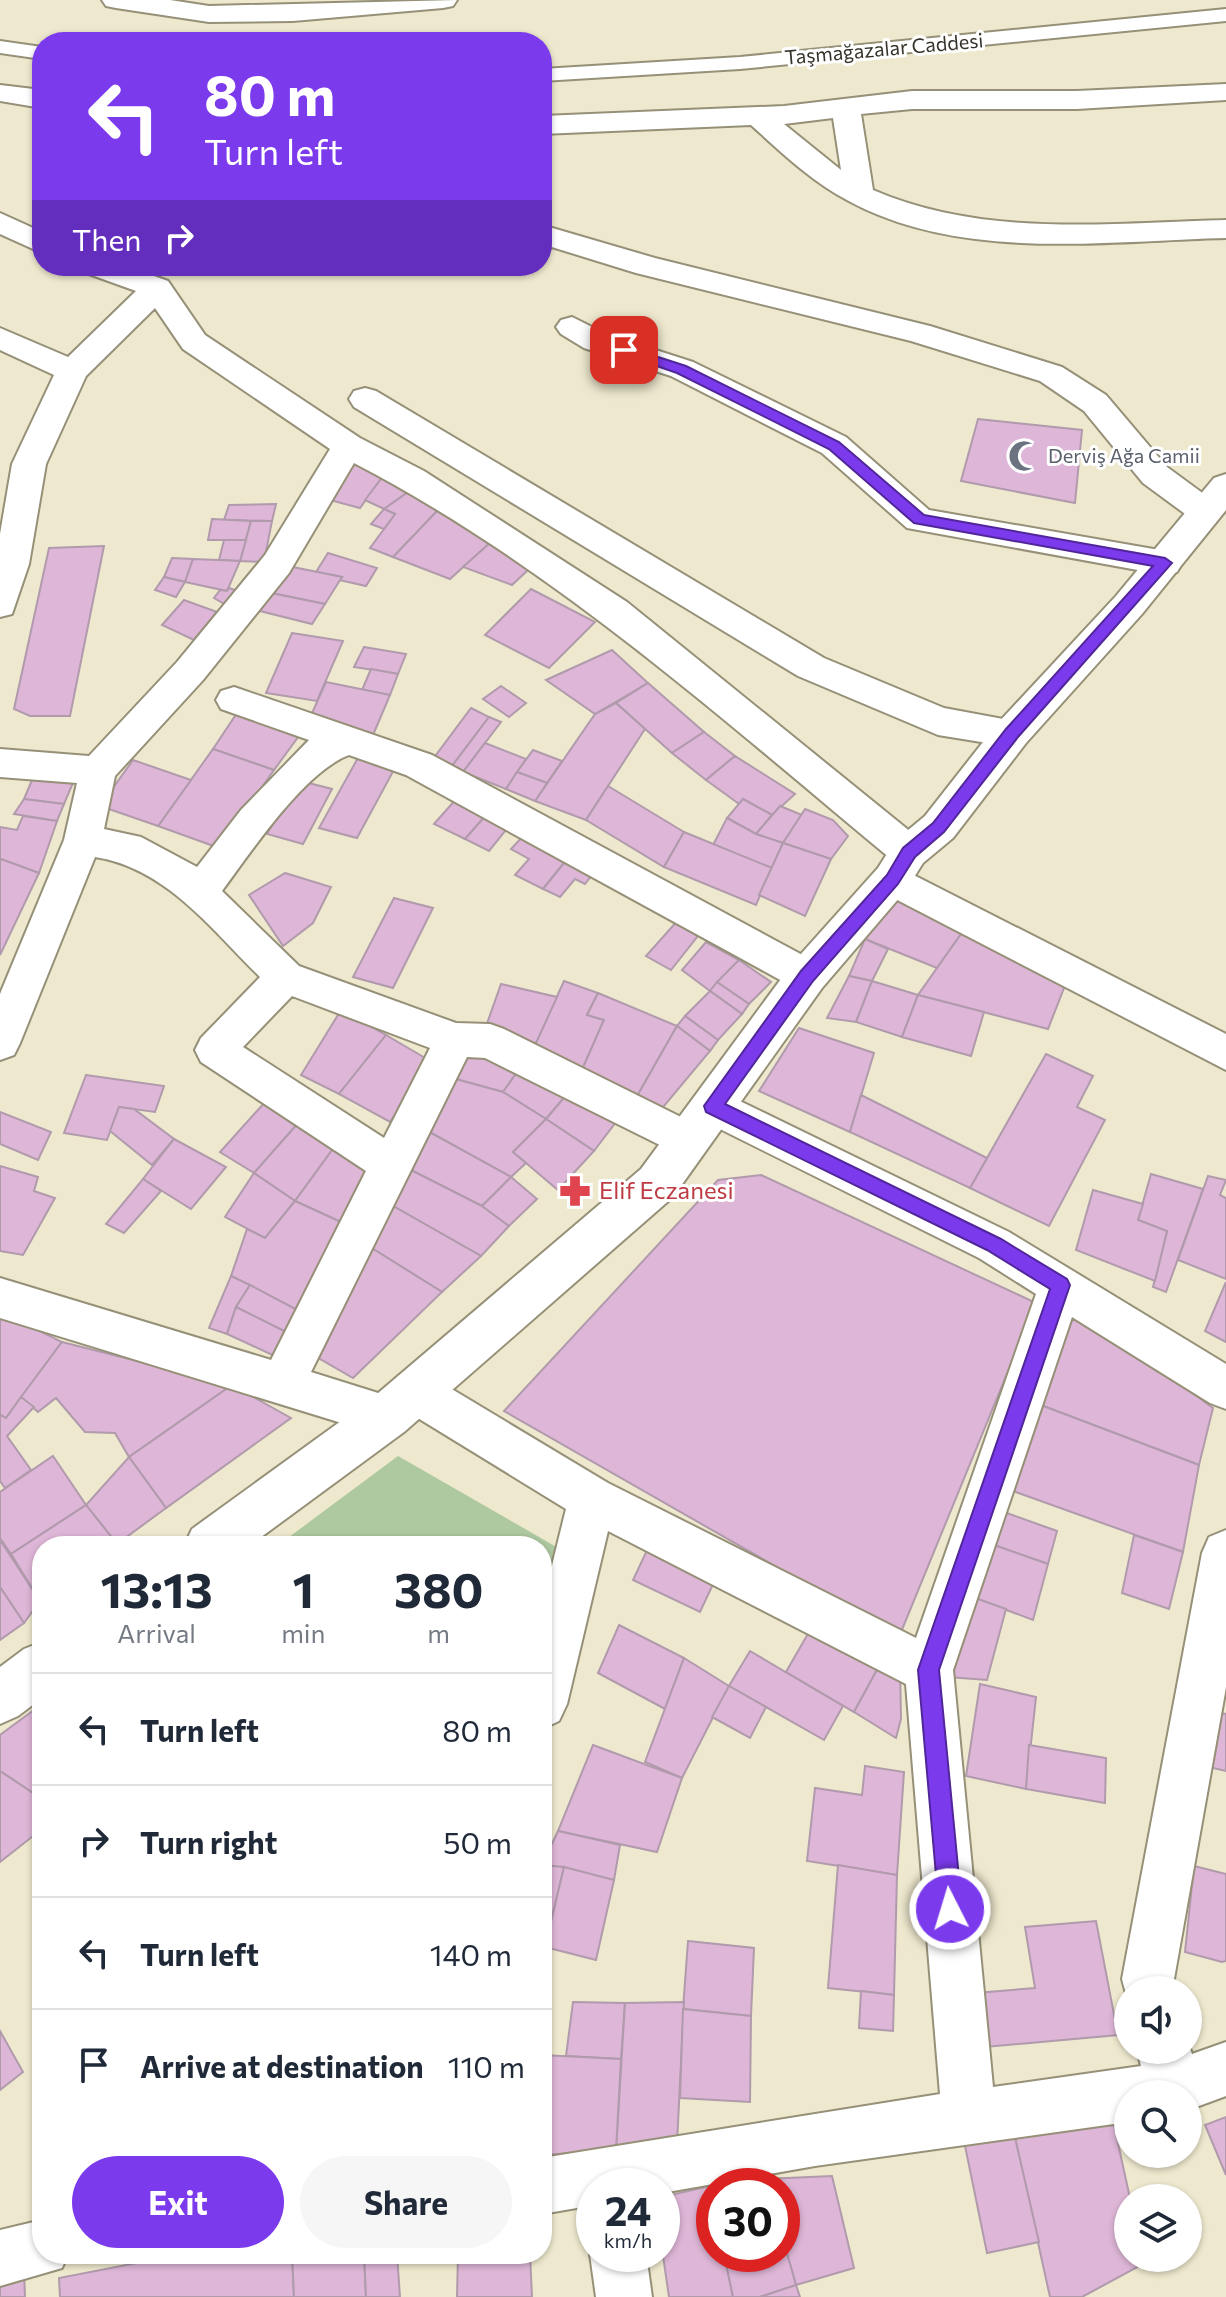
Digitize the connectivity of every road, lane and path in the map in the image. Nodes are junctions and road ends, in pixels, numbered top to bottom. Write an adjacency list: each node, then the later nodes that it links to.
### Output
1 (116, 0): 4 (street)
2 (234, 0): 4 (street)
3 (443, 0): 4 (street)
4 (209, 14)
5 (1226, 15): 8 (street, Taşmağazalar Caddesi)
6 (0, 47): 7 (street)
7 (32, 52)
8 (552, 74)
9 (1226, 92): 12 (street)
10 (0, 93): 11 (street)
11 (32, 98)
12 (846, 108): 13 (street); 15 (street)
13 (758, 116): 14 (street); 15 (street)
14 (552, 125)
15 (859, 195): 17 (street)
16 (0, 222): 19 (street)
17 (1226, 229)
18 (552, 237): 27 (street)
19 (32, 239)
20 (124, 276): 21 (street)
21 (157, 288): 24 (street); 26 (street)
22 (572, 327): 28 (street)
23 (0, 338): 24 (street)
24 (72, 371): 29 (street)
25 (365, 399): 31 (street)
26 (348, 446): 34 (street); 36 (street)
27 (1215, 498): 28 (main road)
28 (1165, 563): 31 (main road)
29 (0, 605)
30 (234, 700): 32 (street)
31 (1012, 733): 36 (main road)
32 (348, 740): 37 (street); 38 (street)
33 (0, 763): 34 (street)
34 (98, 771): 35 (street)
35 (83, 840): 37 (street); 40 (street)
36 (901, 866): 38 (main road); 43 (street)
37 (199, 893): 39 (street)
38 (807, 976): 44 (main road)
39 (285, 977): 41 (street); 46 (street)
40 (9, 1001): 42 (street)
41 (455, 1040): 45 (street); 46 (street)
42 (0, 1043)
43 (1226, 1053)
44 (713, 1106): 45 (main road); 47 (street)
45 (686, 1140): 51 (main road)
46 (391, 1165): 49 (street)
47 (1061, 1285): 50 (street); 56 (street)
48 (0, 1298): 49 (street)
49 (283, 1383): 51 (street)
50 (1226, 1388)
51 (401, 1403): 52 (street); 53 (main road)
52 (592, 1499): 55 (street); 56 (street)
53 (222, 1536)
54 (1226, 1553): 59 (street)
55 (552, 1663)
56 (929, 1670): 63 (street)
57 (32, 1674): 58 (main road)
58 (0, 1698)
59 (1149, 1976)
60 (1226, 2069): 61 (street)
61 (1162, 2080)
62 (1114, 2089): 63 (street)
63 (969, 2118): 64 (street)
64 (669, 2168)
65 (576, 2183): 66 (street)
66 (552, 2185)
67 (32, 2250): 68 (street)
68 (0, 2258)
69 (621, 2272): 70 (street)
70 (624, 2297)

